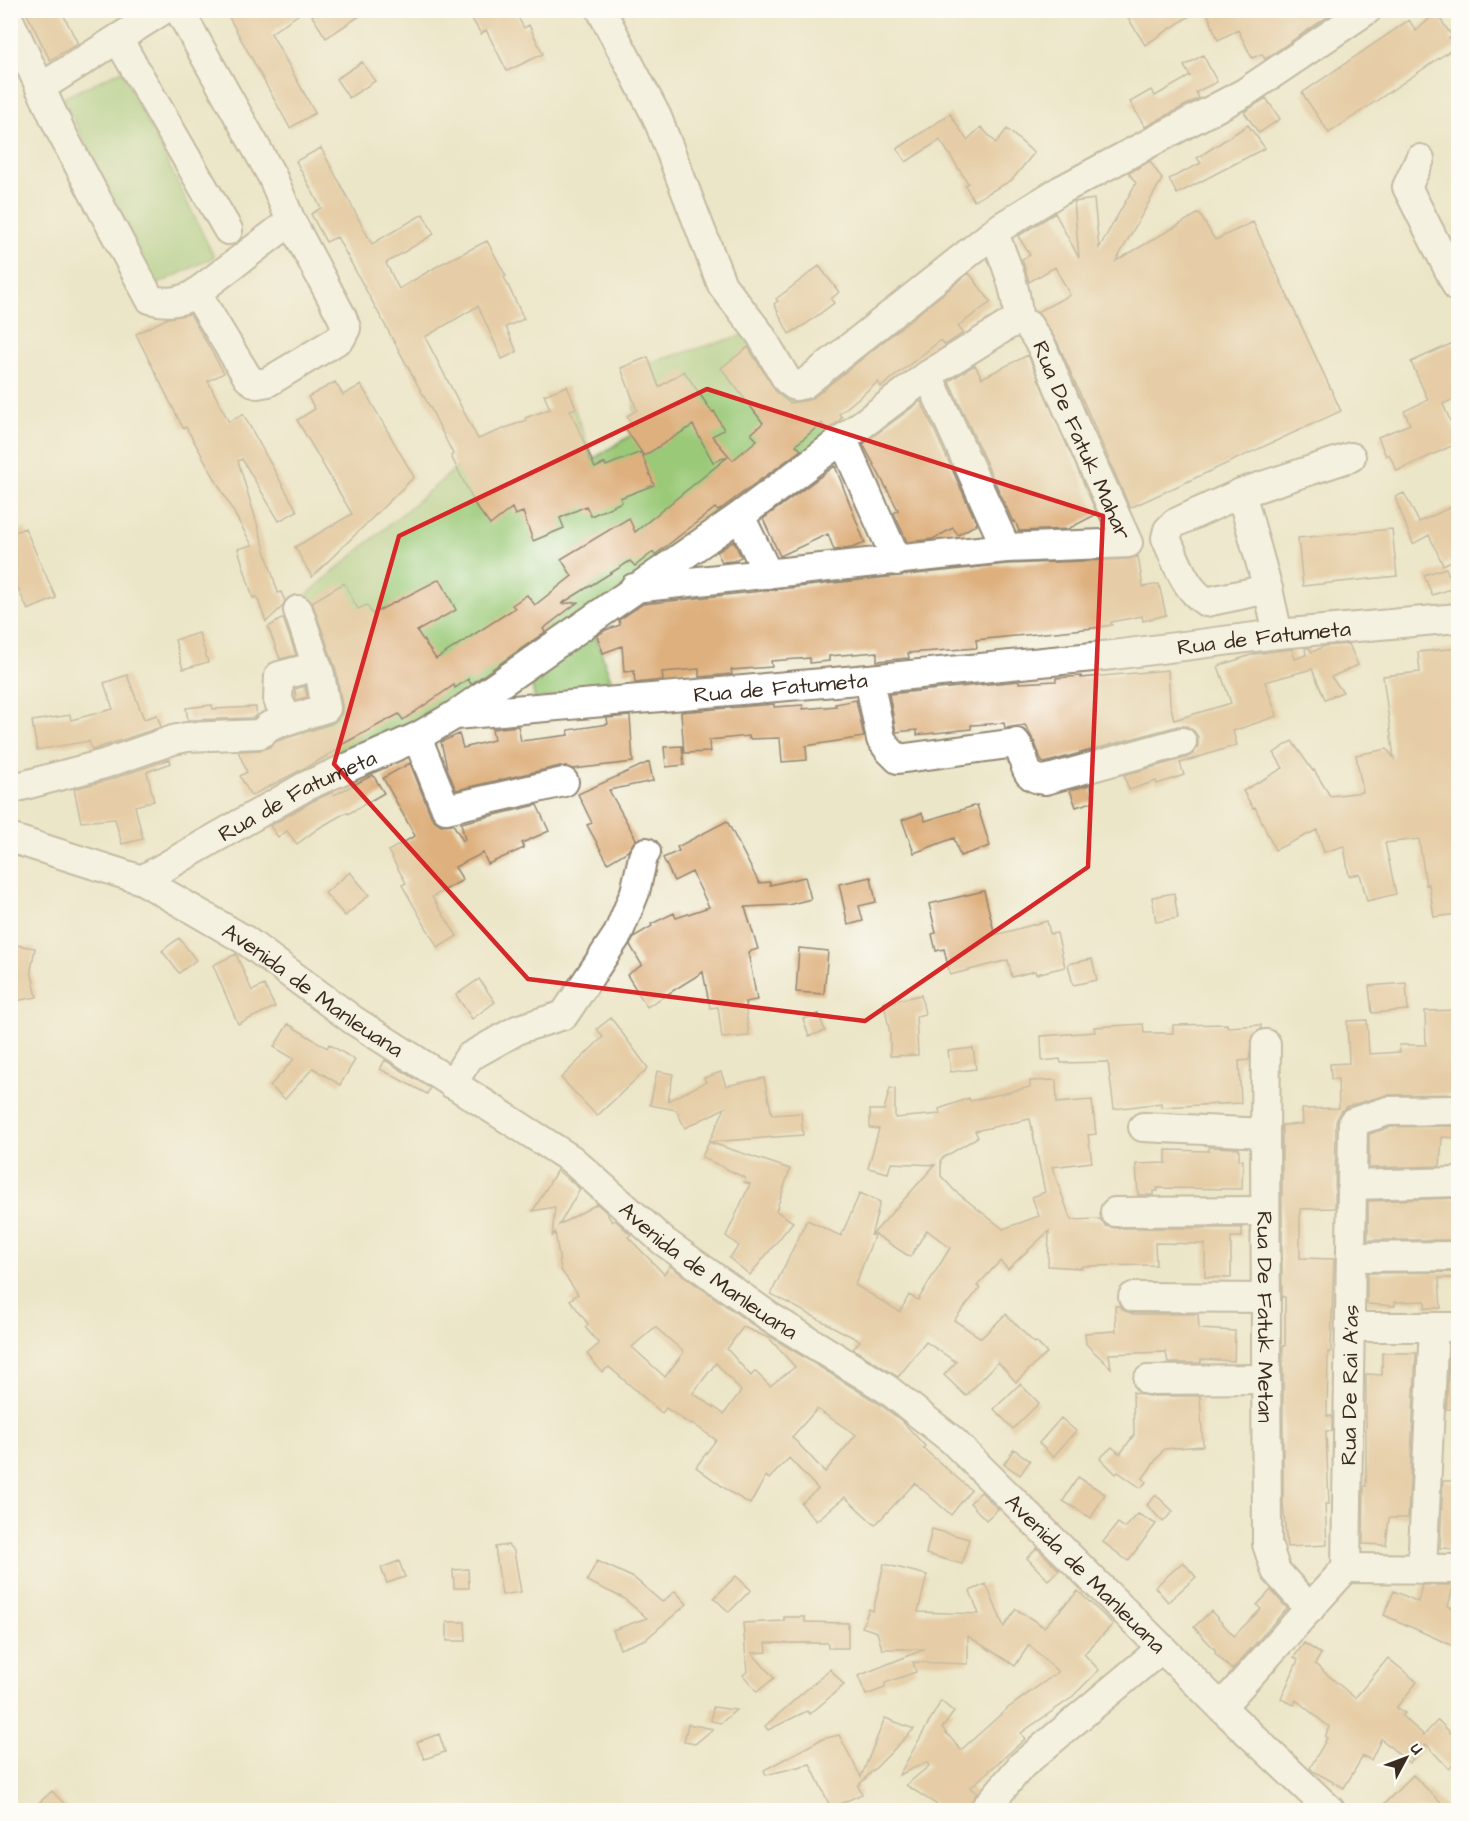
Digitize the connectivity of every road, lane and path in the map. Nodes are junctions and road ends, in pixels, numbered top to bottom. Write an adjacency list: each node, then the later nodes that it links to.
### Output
1 (163, 10): 6 (street)
2 (178, 10): 9 (street)
3 (601, 10): 11 (street)
4 (1367, 10): 11 (street)
5 (10, 22): 7 (street)
6 (118, 39): 7 (street); 10 (street)
7 (40, 88): 13 (street)
8 (1420, 159): 12 (street)
9 (291, 221): 13 (street); 13 (street)
10 (228, 230)
11 (994, 233): 14 (street)
12 (1458, 288)
13 (192, 296)
14 (1017, 321): 15 (street, Rua De Fatuk Mahar); 20 (street, Rua De Fatuk Mahar)
15 (928, 375): 16 (street, Rua De Fatuk Mahar); 20 (street)
16 (843, 440): 19 (street, Rua De Fatuk Mahar); 21 (street)
17 (1351, 457): 18 (street)
18 (1241, 493): 24 (street); 24 (street)
19 (740, 516): 22 (street); 23 (street, Rua De Fatuk Mahar)
20 (1006, 548): 21 (street, Rua De Fatuk Mahar)
21 (897, 561): 22 (street, Rua De Fatuk Mahar)
22 (768, 574): 23 (street, Rua De Fatuk Mahar)
23 (634, 588): 30 (street, Rua De Fatuk Mahar)
24 (1268, 589): 27 (street)
25 (298, 610): 28 (street)
26 (1458, 618): 27 (street, Rua de Fatumeta)
27 (1278, 634): 29 (street, Rua de Fatumeta)
28 (317, 666): 31 (street); 31 (street)
29 (869, 679): 30 (street, Rua de Fatumeta); 33 (street)
30 (455, 715): 32 (street, Rua de Fatumeta)
31 (288, 720): 35 (street)
32 (417, 737): 34 (street); 38 (street, Rua de Fatumeta)
33 (1182, 742)
34 (564, 782)
35 (10, 789)
36 (10, 838): 38 (street, Avenida de Manleuana)
37 (646, 852): 40 (street)
38 (142, 880): 40 (street, Avenida de Manleuana)
39 (1266, 1044): 43 (street, Rua De Fatuk Metan)
40 (452, 1084): 60 (street, Avenida de Manleuana)
41 (1458, 1110): 45 (street, Rua De Rai A’as)
42 (1143, 1127): 43 (street)
43 (1265, 1133): 46 (street, Rua De Fatuk Metan)
44 (1458, 1182): 45 (street)
45 (1353, 1185): 49 (street, Rua De Rai A’as)
46 (1265, 1210): 47 (street); 51 (street, Rua De Fatuk Metan)
47 (1115, 1212)
48 (1458, 1256): 49 (street)
49 (1352, 1257): 52 (street, Rua De Rai A’as)
50 (1133, 1297): 51 (street)
51 (1266, 1298): 54 (street, Rua De Fatuk Metan)
52 (1352, 1328): 53 (street); 56 (street, Rua De Rai A’as)
53 (1446, 1328): 57 (street)
54 (1266, 1379): 55 (street); 59 (street, Rua De Fatuk Metan)
55 (1148, 1380)
56 (1346, 1569): 57 (street); 59 (street)
57 (1422, 1569): 58 (street)
58 (1458, 1569)
59 (1310, 1609): 61 (street)
60 (1162, 1648): 61 (street, Avenida de Manleuana); 62 (street)
61 (1221, 1707): 63 (street, Avenida de Manleuana)
62 (984, 1810)
63 (1330, 1810)

